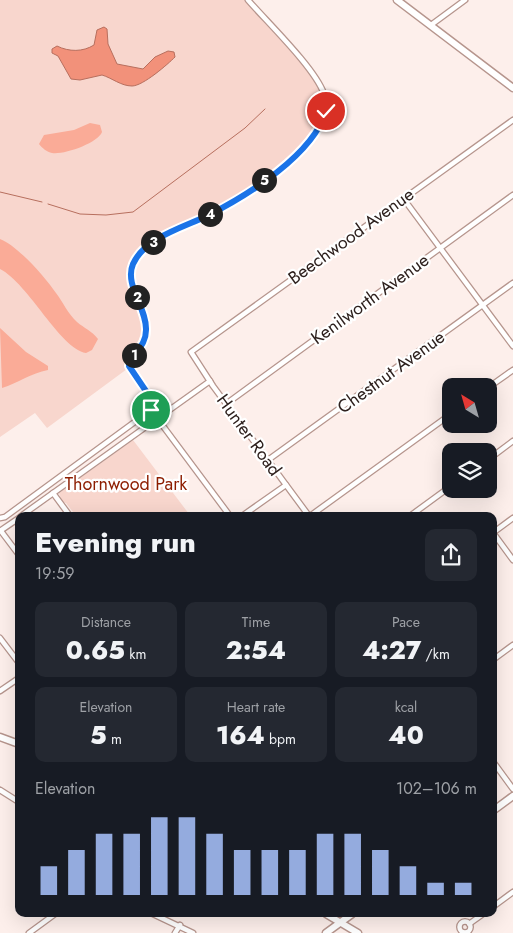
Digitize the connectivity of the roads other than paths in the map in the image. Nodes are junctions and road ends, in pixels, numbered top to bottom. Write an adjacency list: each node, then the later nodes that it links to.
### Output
1 (248, 0): 33 (street)
2 (398, 0): 4 (street)
3 (465, 0): 4 (street)
4 (431, 25): 5 (street)
5 (513, 88)
6 (513, 120): 8 (street, Beechwood Avenue)
7 (513, 195): 9 (street, Kenilworth Avenue)
8 (402, 198): 9 (street); 13 (street, Beechwood Avenue)
9 (440, 248): 11 (street); 17 (street, Kenilworth Avenue)
10 (513, 283): 11 (street, Chestnut Avenue)
11 (483, 306): 12 (street); 22 (street, Chestnut Avenue)
12 (513, 346)
13 (191, 352): 15 (street, Hunter Road)
14 (513, 370): 16 (street)
15 (210, 381): 17 (street, Hunter Road); 18 (street)
16 (498, 381)
17 (226, 404): 22 (street, Hunter Road)
18 (157, 418): 24 (street); 28 (street)
19 (442, 421): 31 (street)
20 (513, 441): 21 (street)
21 (497, 453)
22 (268, 460): 23 (street, Hunter Road)
23 (286, 485): 29 (street); 30 (street, Hunter Road)
24 (53, 493): 26 (street); 27 (street)
25 (442, 493): 32 (street)
26 (27, 512)
27 (67, 512)
28 (227, 512)
29 (248, 512)
30 (307, 512)
31 (316, 512)
32 (415, 512)
33 (0, 518)
34 (513, 518): 37 (street)
35 (15, 521): 36 (street)
36 (1, 531): 39 (street)
37 (497, 531)
38 (497, 537): 40 (street)
39 (15, 550)
40 (513, 560)
41 (0, 638): 44 (street)
42 (513, 645): 43 (street)
43 (497, 657)
44 (15, 658)
45 (15, 681): 46 (street)
46 (0, 691)
47 (0, 737): 48 (street)
48 (15, 743)
49 (497, 767): 50 (street)
50 (513, 789)
51 (0, 790): 53 (street)
52 (513, 796): 54 (street)
53 (15, 799)
54 (497, 808)
55 (513, 892): 56 (street)
56 (497, 904)
57 (51, 917): 65 (street)
58 (160, 917): 64 (street)
59 (331, 917): 62 (street)
60 (348, 917): 62 (street)
61 (479, 917): 63 (street)
62 (340, 922): 68 (street); 69 (street)
63 (469, 924)
64 (180, 925): 66 (street); 67 (street)
65 (29, 933)
66 (175, 933)
67 (193, 933)
68 (326, 933)
69 (358, 933)

